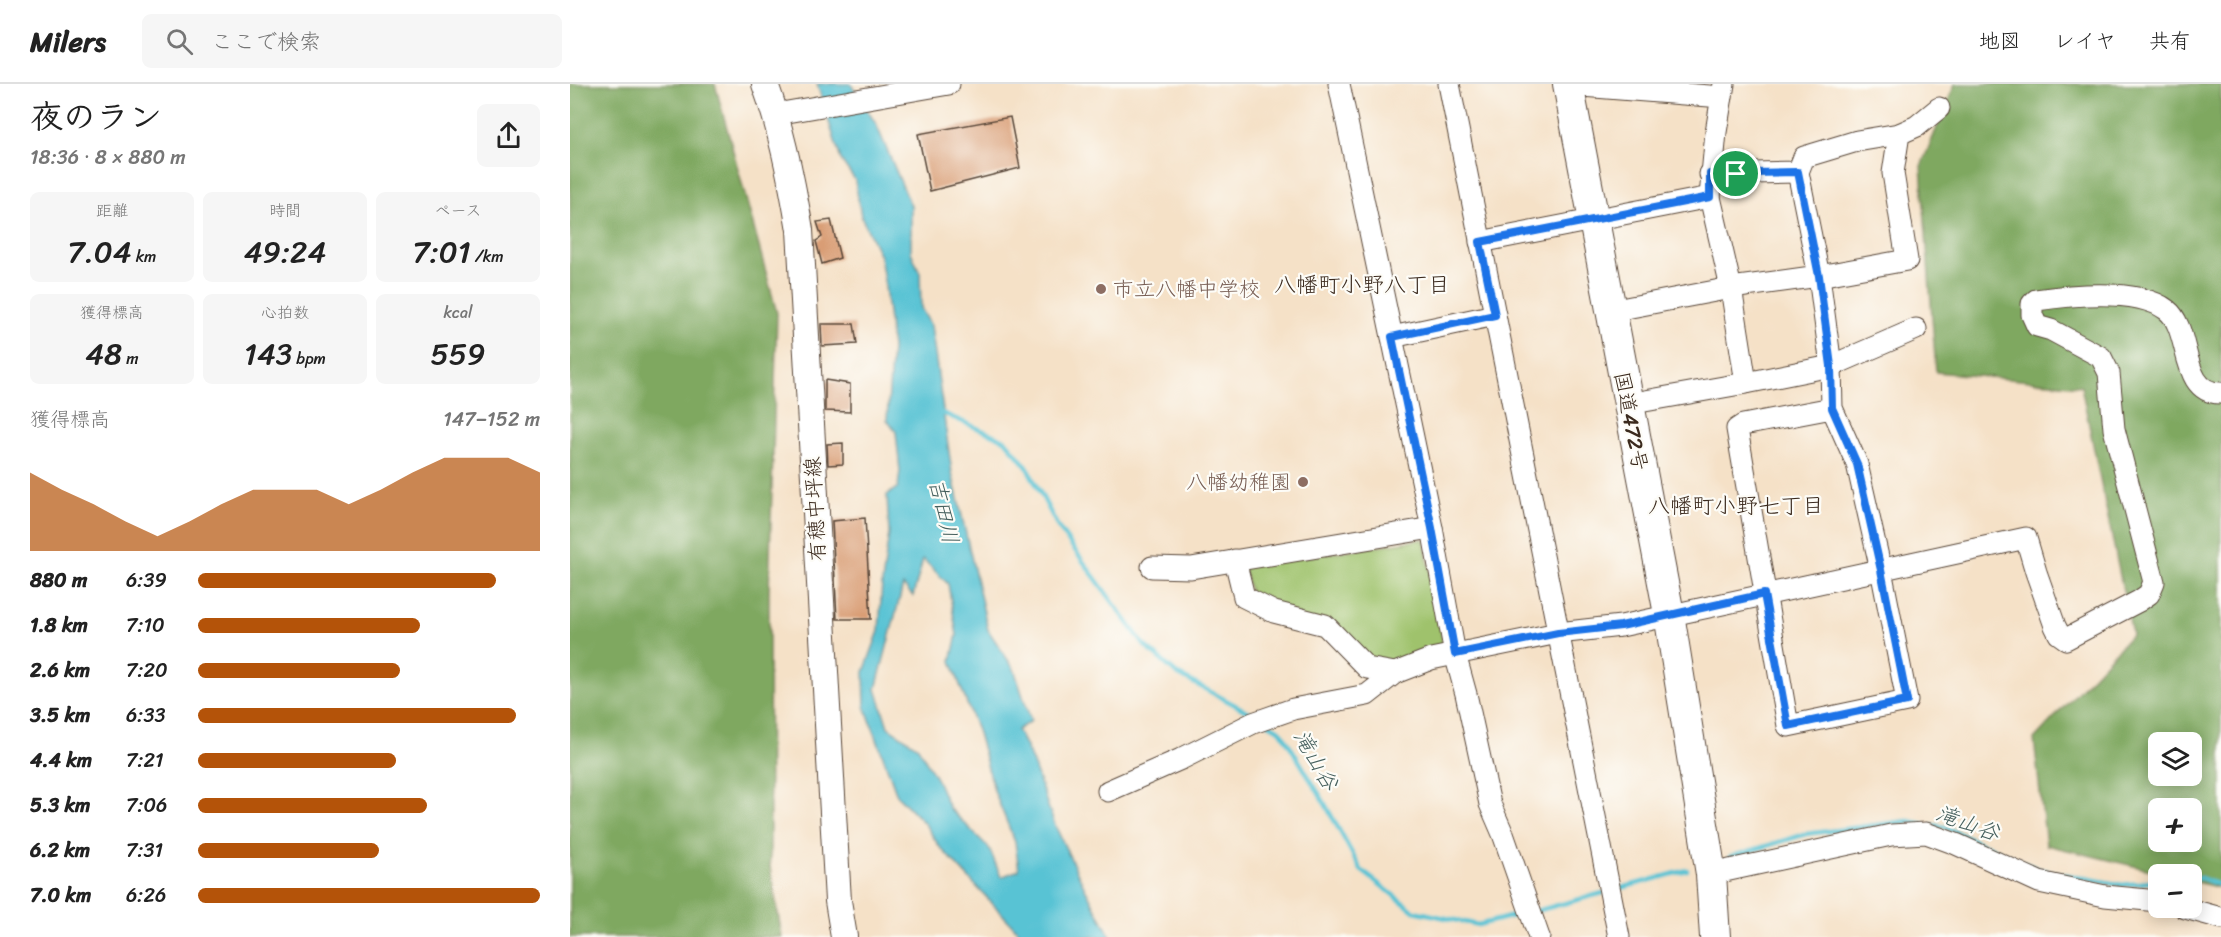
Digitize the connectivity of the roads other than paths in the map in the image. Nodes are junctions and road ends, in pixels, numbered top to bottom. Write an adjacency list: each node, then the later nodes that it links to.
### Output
1 (765, 84): 9 (main road, 有穂中坪線)
2 (949, 84): 6 (street)
3 (1339, 84): 21 (street)
4 (1449, 84): 15 (street)
5 (1569, 85): 7 (street); 14 (highway, 国道472号)
6 (900, 88): 9 (street)
7 (1723, 91): 12 (street)
8 (1939, 108): 10 (street)
9 (782, 113): 41 (main road, 有穂中坪線)
10 (1899, 134): 11 (street); 16 (street)
11 (1798, 172): 12 (street); 16 (street)
12 (1710, 174): 13 (street)
13 (1710, 197): 14 (street); 17 (street)
14 (1593, 219): 15 (street); 18 (highway, 国道472号)
15 (1480, 242): 19 (street)
16 (1819, 276): 17 (street); 22 (street)
17 (1731, 288): 18 (street); 23 (street)
18 (1610, 311): 25 (highway, 国道472号)
19 (1495, 315): 21 (street); 33 (street)
20 (1916, 329): 22 (street)
21 (1392, 337): 27 (street)
22 (1831, 366): 23 (street); 26 (street)
23 (1746, 383): 25 (street)
24 (2221, 393): 30 (street)
25 (1628, 404): 32 (highway, 国道472号)
26 (1832, 408): 30 (street); 31 (street)
27 (1432, 528): 28 (street); 34 (street)
28 (1236, 560): 29 (street); 35 (street)
29 (1152, 567)
30 (1881, 570): 31 (street); 31 (street)
31 (1764, 594): 32 (street)
32 (1669, 614): 33 (street); 37 (highway, 国道472号)
33 (1558, 633): 34 (street); 43 (street)
34 (1455, 654): 35 (street); 42 (street)
35 (1395, 673): 36 (street)
36 (1108, 791)
37 (1710, 874): 38 (street); 44 (highway, 国道472号)
38 (2148, 900)
39 (2202, 913): 40 (street)
40 (2221, 918)
41 (844, 937)
42 (1539, 937)
43 (1619, 937)
44 (1715, 937)

